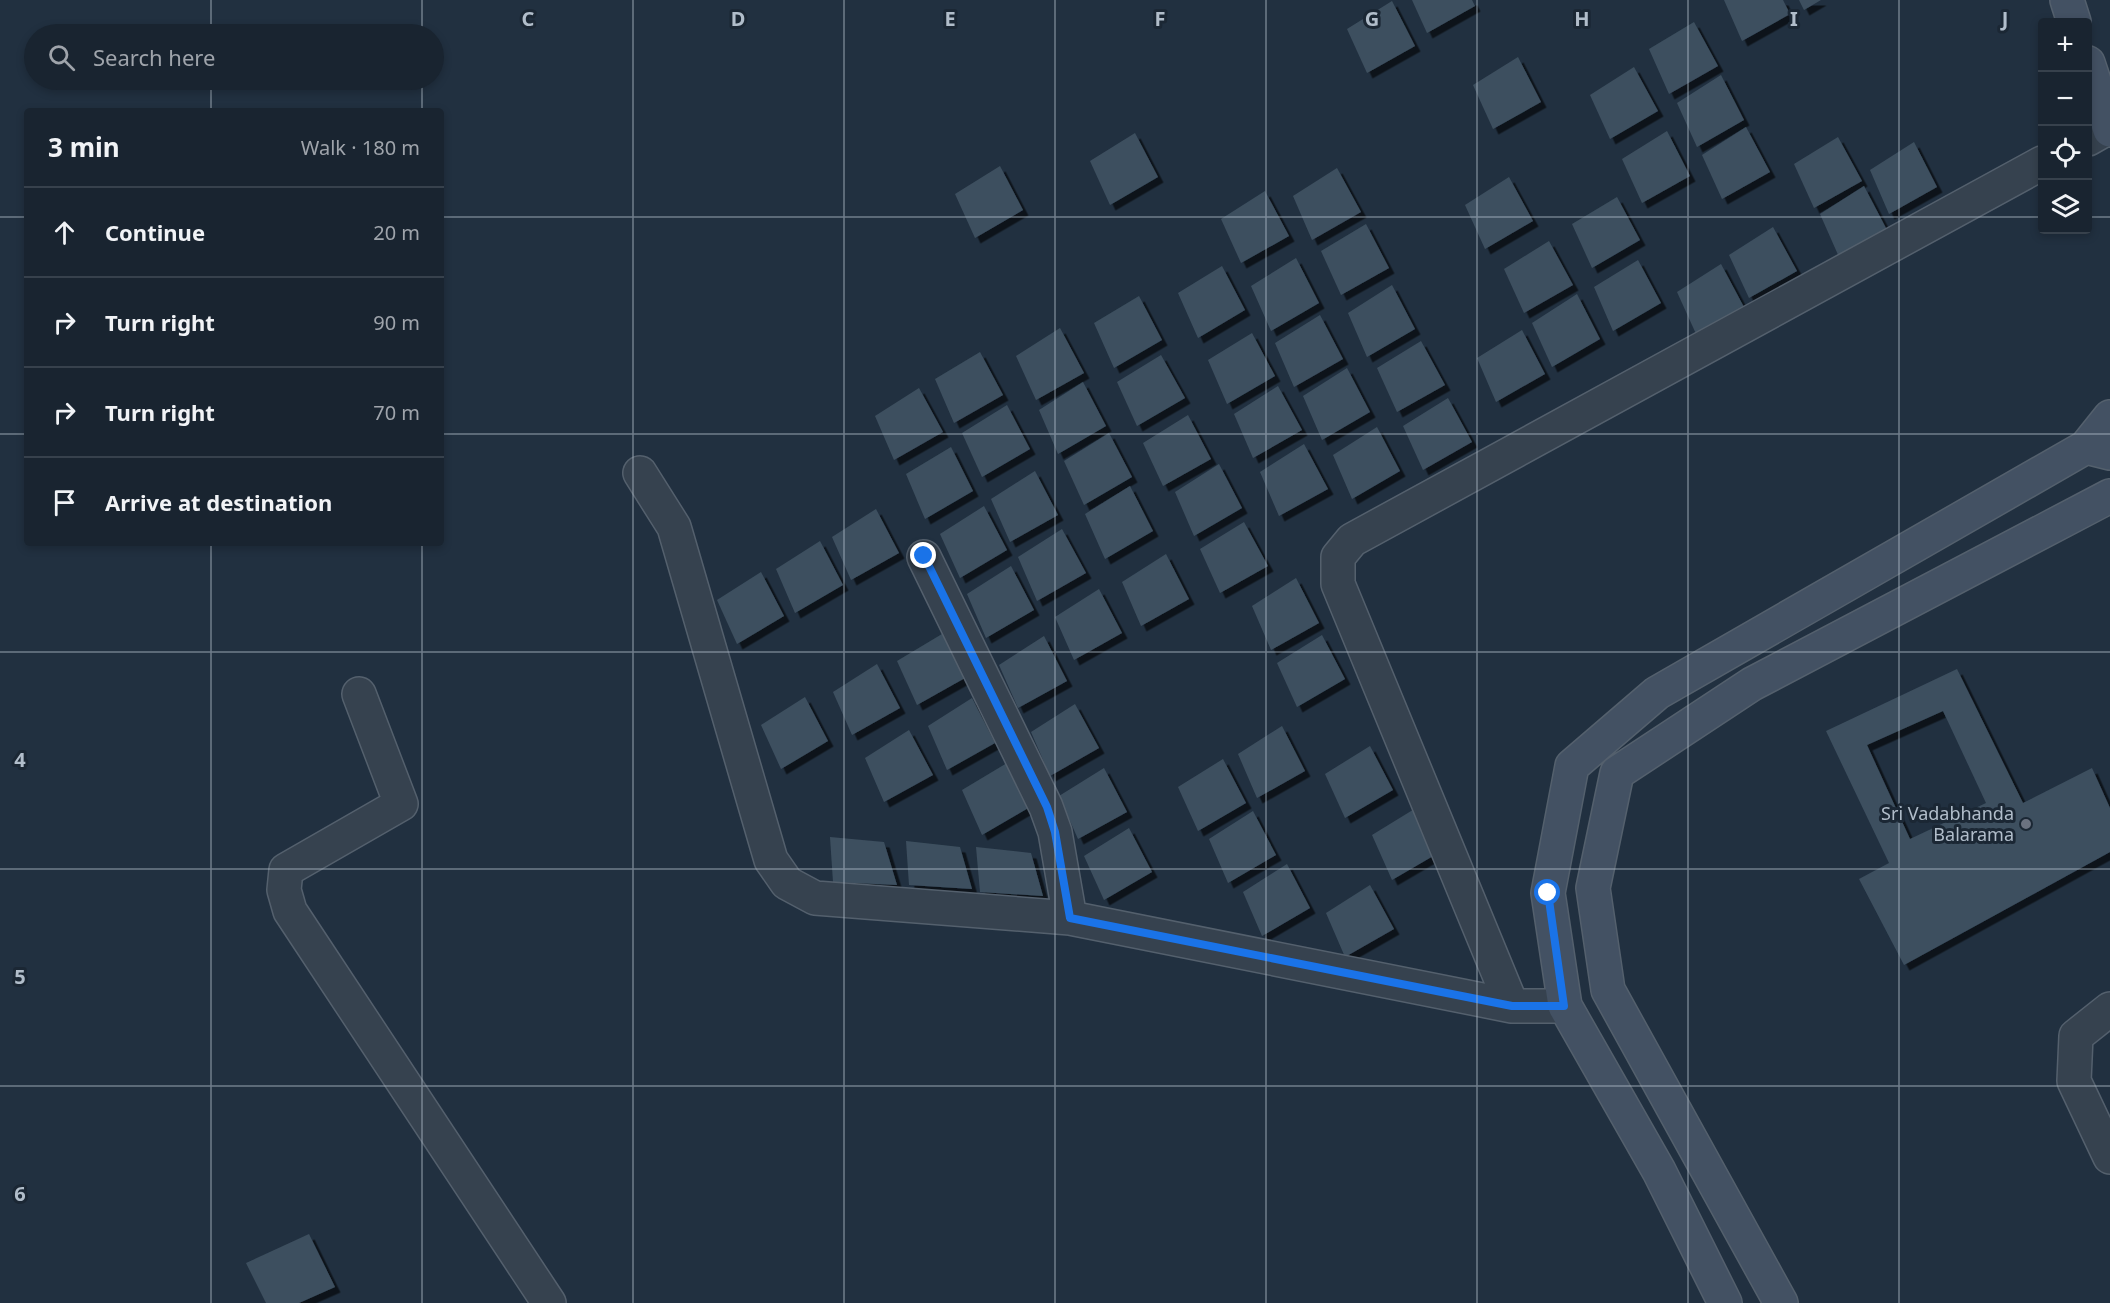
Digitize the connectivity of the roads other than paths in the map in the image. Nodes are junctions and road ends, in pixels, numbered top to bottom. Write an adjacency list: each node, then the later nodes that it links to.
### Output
1 (2067, 0): 2 (main road)
2 (2073, 18)
3 (2090, 72): 4 (main road)
4 (2102, 132)
5 (2038, 166): 13 (street)
6 (2110, 417): 7 (main road)
7 (2098, 450): 14 (main road)
8 (640, 473): 12 (street)
9 (2110, 496): 19 (main road)
10 (924, 556): 12 (street)
11 (359, 694): 17 (street)
12 (1070, 918): 13 (street)
13 (1512, 1006): 14 (street)
14 (1564, 1006): 18 (main road)
15 (2110, 1009): 16 (street)
16 (2110, 1156)
17 (549, 1303)
18 (1725, 1303)
19 (1781, 1303)

